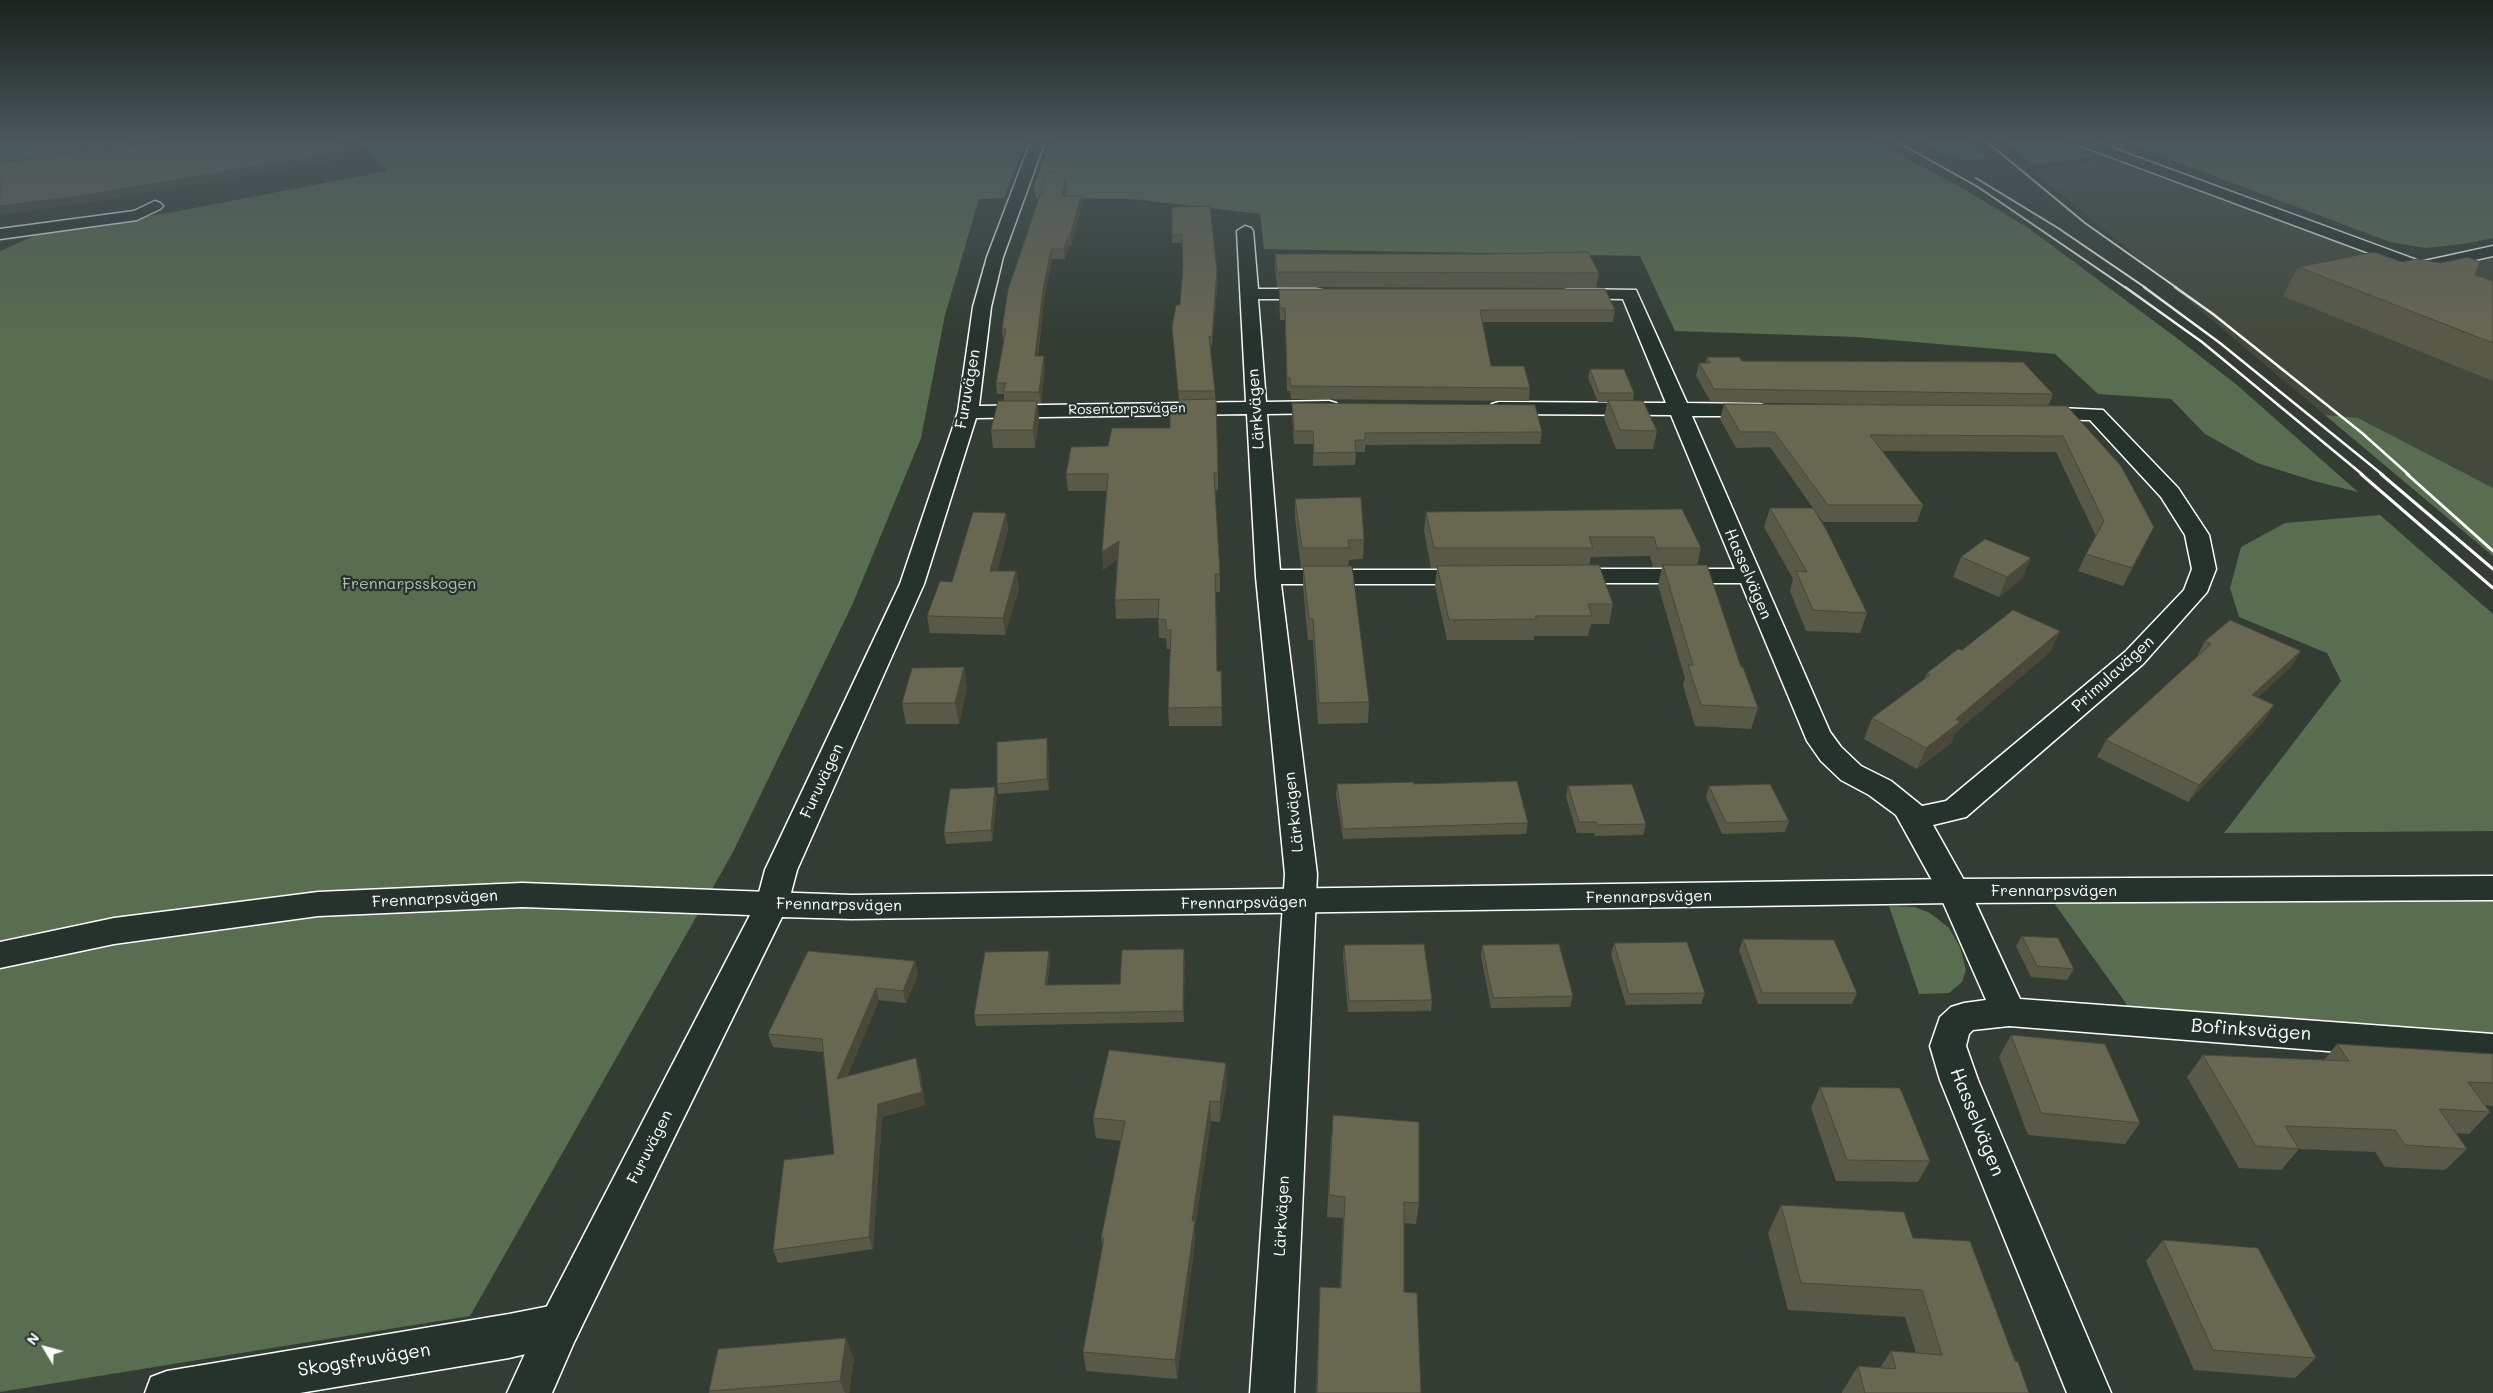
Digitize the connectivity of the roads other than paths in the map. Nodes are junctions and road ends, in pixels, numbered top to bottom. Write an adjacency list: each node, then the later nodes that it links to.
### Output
1 (155, 206): 5 (street)
2 (1014, 206): 17 (street, Furuvägen)
3 (2256, 206): 7 (street)
4 (1245, 232): 8 (street, Lärkvägen)
5 (0, 234)
6 (2493, 251): 7 (street)
7 (2421, 267): 11 (street)
8 (1250, 294): 9 (street); 12 (street, Lärkvägen)
9 (1330, 294)
10 (1549, 294): 15 (street, Hasselvägen)
11 (2493, 294)
12 (1256, 407): 13 (street, Rosentorpsvägen); 17 (street, Rosentorpsvägen); 22 (street, Lärkvägen)
13 (1344, 407)
14 (1482, 408): 15 (street)
15 (1678, 409): 16 (street); 21 (street, Hasselvägen)
16 (1778, 410)
17 (968, 412): 27 (street, Furuvägen)
18 (2017, 413): 23 (street, Primulavägen)
19 (1493, 576): 22 (street)
20 (1542, 576): 21 (street)
21 (1748, 576): 23 (street, Hasselvägen)
22 (1268, 577): 26 (street, Lärkvägen)
23 (1914, 818): 25 (street)
24 (2493, 888): 25 (street, Frennarpsvägen)
25 (1954, 891): 26 (street, Frennarpsvägen); 29 (street)
26 (1301, 902): 27 (street, Frennarpsvägen); 34 (street, Lärkvägen)
27 (772, 904): 28 (street, Frennarpsvägen); 31 (street, Furuvägen)
28 (0, 955)
29 (2009, 1012): 30 (street, Bofinksvägen); 35 (street, Hasselvägen)
30 (2493, 1049)
31 (560, 1325): 32 (street, Skogsfruvägen); 33 (street, Furuvägen)
32 (167, 1393)
33 (529, 1393)
34 (1272, 1393)
35 (2089, 1393)

